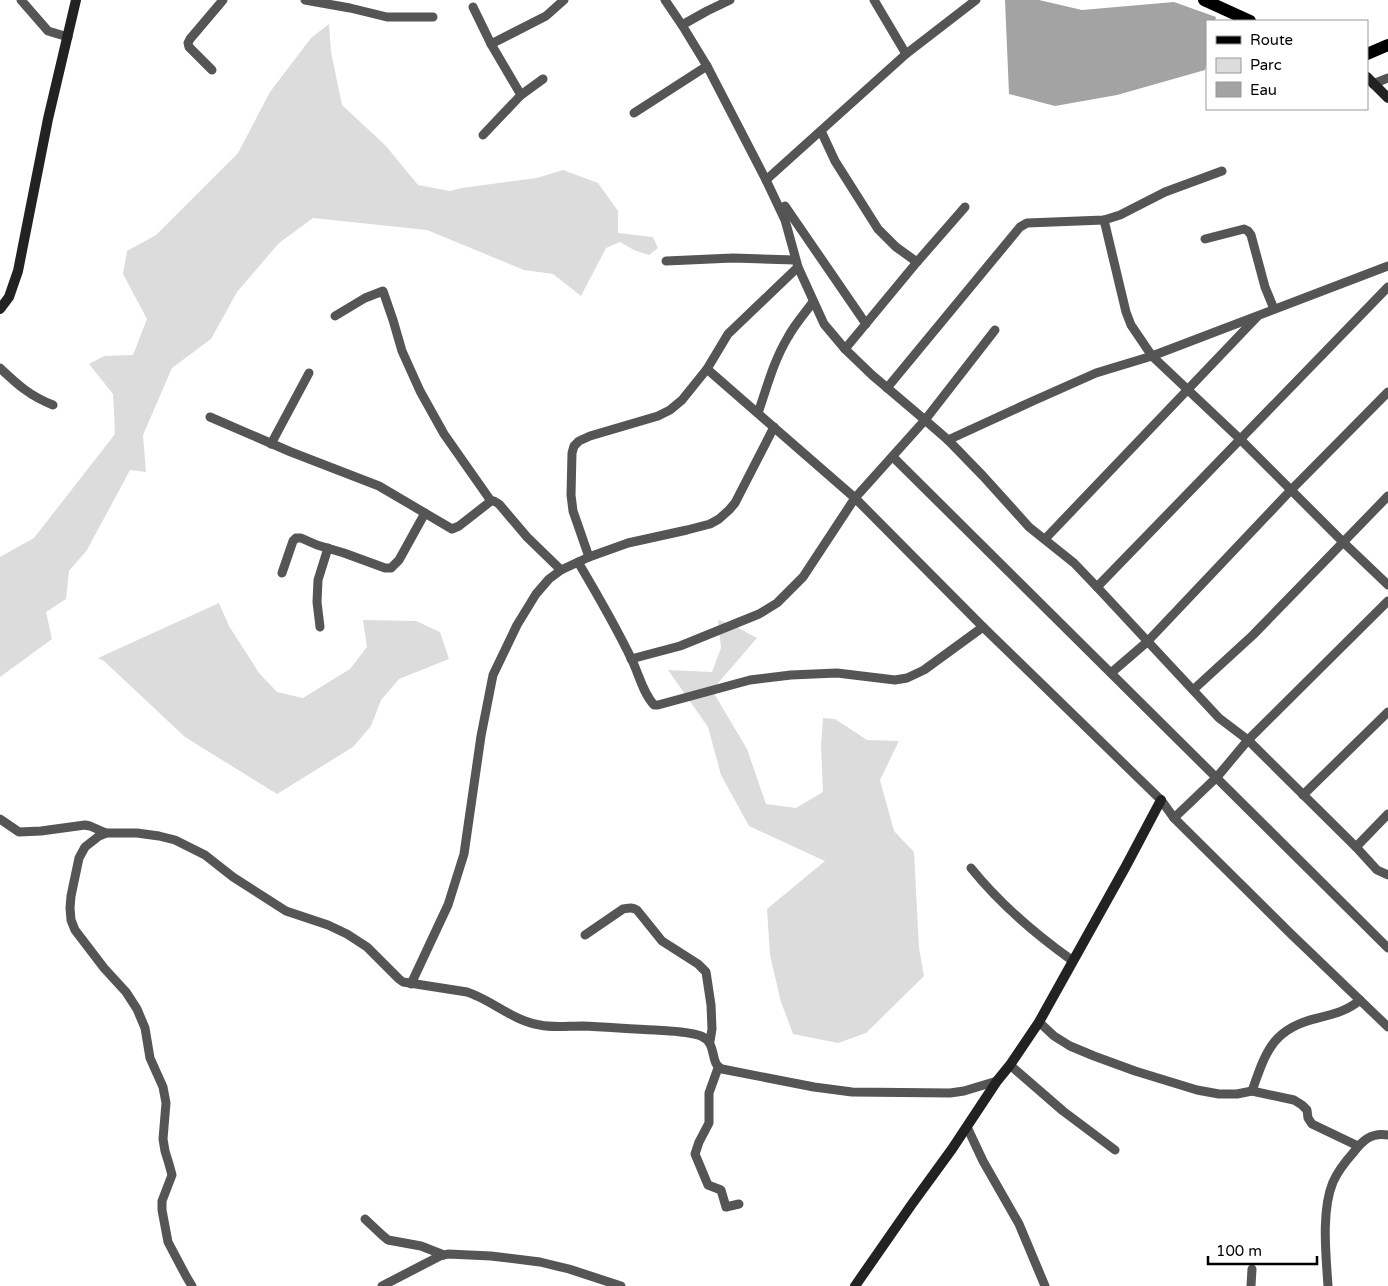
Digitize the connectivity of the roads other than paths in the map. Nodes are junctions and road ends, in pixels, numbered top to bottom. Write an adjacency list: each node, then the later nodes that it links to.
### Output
1 (21, 0): 15 (street)
2 (76, 0): 15 (street)
3 (223, 0): 21 (street)
4 (305, 0): 12 (street)
5 (564, 0): 16 (street)
6 (664, 0): 14 (street)
7 (730, 0): 14 (street)
8 (874, 0): 18 (street)
9 (976, 0): 18 (street)
10 (1204, 0): 13 (main road)
11 (473, 7): 16 (street)
12 (433, 17)
13 (1248, 20)
14 (682, 25): 20 (street)
15 (68, 37): 42 (street)
16 (491, 44): 25 (street)
17 (1388, 45): 19 (main road)
18 (906, 54): 28 (street)
19 (1368, 54)
20 (707, 66): 27 (street); 31 (street)
21 (212, 70)
22 (543, 78): 25 (street)
23 (1388, 78): 24 (street)
24 (1370, 80): 26 (street)
25 (521, 96): 29 (street)
26 (1388, 98)
27 (634, 113)
28 (821, 131): 31 (street); 37 (street)
29 (483, 135)
30 (1222, 171): 34 (street)
31 (766, 180): 38 (street)
32 (785, 206): 46 (street)
33 (965, 207): 37 (street)
34 (1104, 220): 49 (street); 53 (street)
35 (1205, 240): 43 (street)
36 (666, 261): 38 (street)
37 (917, 262): 46 (street)
38 (797, 263): 41 (street); 51 (street)
39 (1388, 266): 43 (street)
40 (1388, 287): 61 (street)
41 (813, 302): 48 (street); 57 (street)
42 (0, 309)
43 (1274, 309): 44 (street)
44 (1258, 315): 49 (street); 54 (street)
45 (335, 316): 68 (street)
46 (866, 324): 48 (street)
47 (995, 330): 59 (street)
48 (845, 350): 53 (street)
49 (1152, 356): 54 (street); 62 (street)
50 (0, 368): 56 (street)
51 (707, 369): 57 (street); 73 (street)
52 (308, 374): 63 (street)
53 (888, 388): 59 (street)
54 (1187, 390): 61 (street); 70 (street)
55 (1388, 392): 65 (street)
56 (53, 405)
57 (758, 413): 60 (street)
58 (210, 416): 63 (street)
59 (925, 420): 62 (street); 64 (street)
60 (774, 427): 67 (street); 73 (street)
61 (1240, 439): 65 (street); 78 (street)
62 (948, 440): 70 (street)
63 (272, 444): 69 (street)
64 (893, 457): 67 (street); 84 (street)
65 (1291, 490): 71 (street); 82 (street)
66 (1388, 496): 71 (street)
67 (855, 498): 81 (street); 83 (street)
68 (491, 501): 69 (street); 75 (street)
69 (425, 513): 72 (street)
70 (1045, 539): 78 (street)
71 (1343, 542): 77 (street); 85 (street)
72 (328, 548): 76 (street); 80 (street)
73 (589, 556): 74 (street)
74 (578, 562): 75 (street); 83 (street)
75 (562, 570): 101 (street)
76 (282, 573)
77 (1388, 585)
78 (1098, 587): 82 (street)
79 (1388, 601): 87 (street)
80 (320, 627)
81 (983, 627): 83 (street); 90 (street)
82 (1148, 642): 84 (street); 85 (street)
83 (631, 659)
84 (1111, 673): 88 (street)
85 (1194, 690): 87 (street)
86 (1388, 712): 89 (street)
87 (1248, 740): 88 (street); 89 (street)
88 (1217, 778): 92 (street); 99 (street)
89 (1303, 795): 95 (street)
90 (1161, 800): 92 (street); 100 (street)
91 (1388, 814): 95 (street)
92 (1174, 818): 102 (street)
93 (0, 819): 94 (street)
94 (106, 834): 101 (street); 118 (street)
95 (1356, 847): 97 (street)
96 (971, 868): 100 (street)
97 (1388, 875)
98 (584, 935): 105 (street)
99 (1388, 948)
100 (1073, 960): 103 (street)
101 (411, 984): 105 (street)
102 (1360, 1000): 104 (street); 109 (street)
103 (1039, 1022): 106 (street); 109 (street)
104 (1388, 1027)
105 (710, 1041): 107 (street)
106 (1010, 1065): 108 (street); 113 (street)
107 (718, 1068): 108 (street); 114 (street)
108 (997, 1081): 110 (street)
109 (1252, 1091): 112 (street)
110 (968, 1127): 121 (street); 122 (street)
111 (1388, 1134): 112 (street)
112 (1358, 1146): 124 (street)
113 (1115, 1150)
114 (739, 1204)
115 (365, 1219): 116 (street)
116 (444, 1255): 119 (street); 120 (street)
117 (1252, 1269): 123 (street)
118 (192, 1286)
119 (382, 1286)
120 (622, 1286)
121 (856, 1286)
122 (1045, 1286)
123 (1251, 1286)
124 (1328, 1286)

